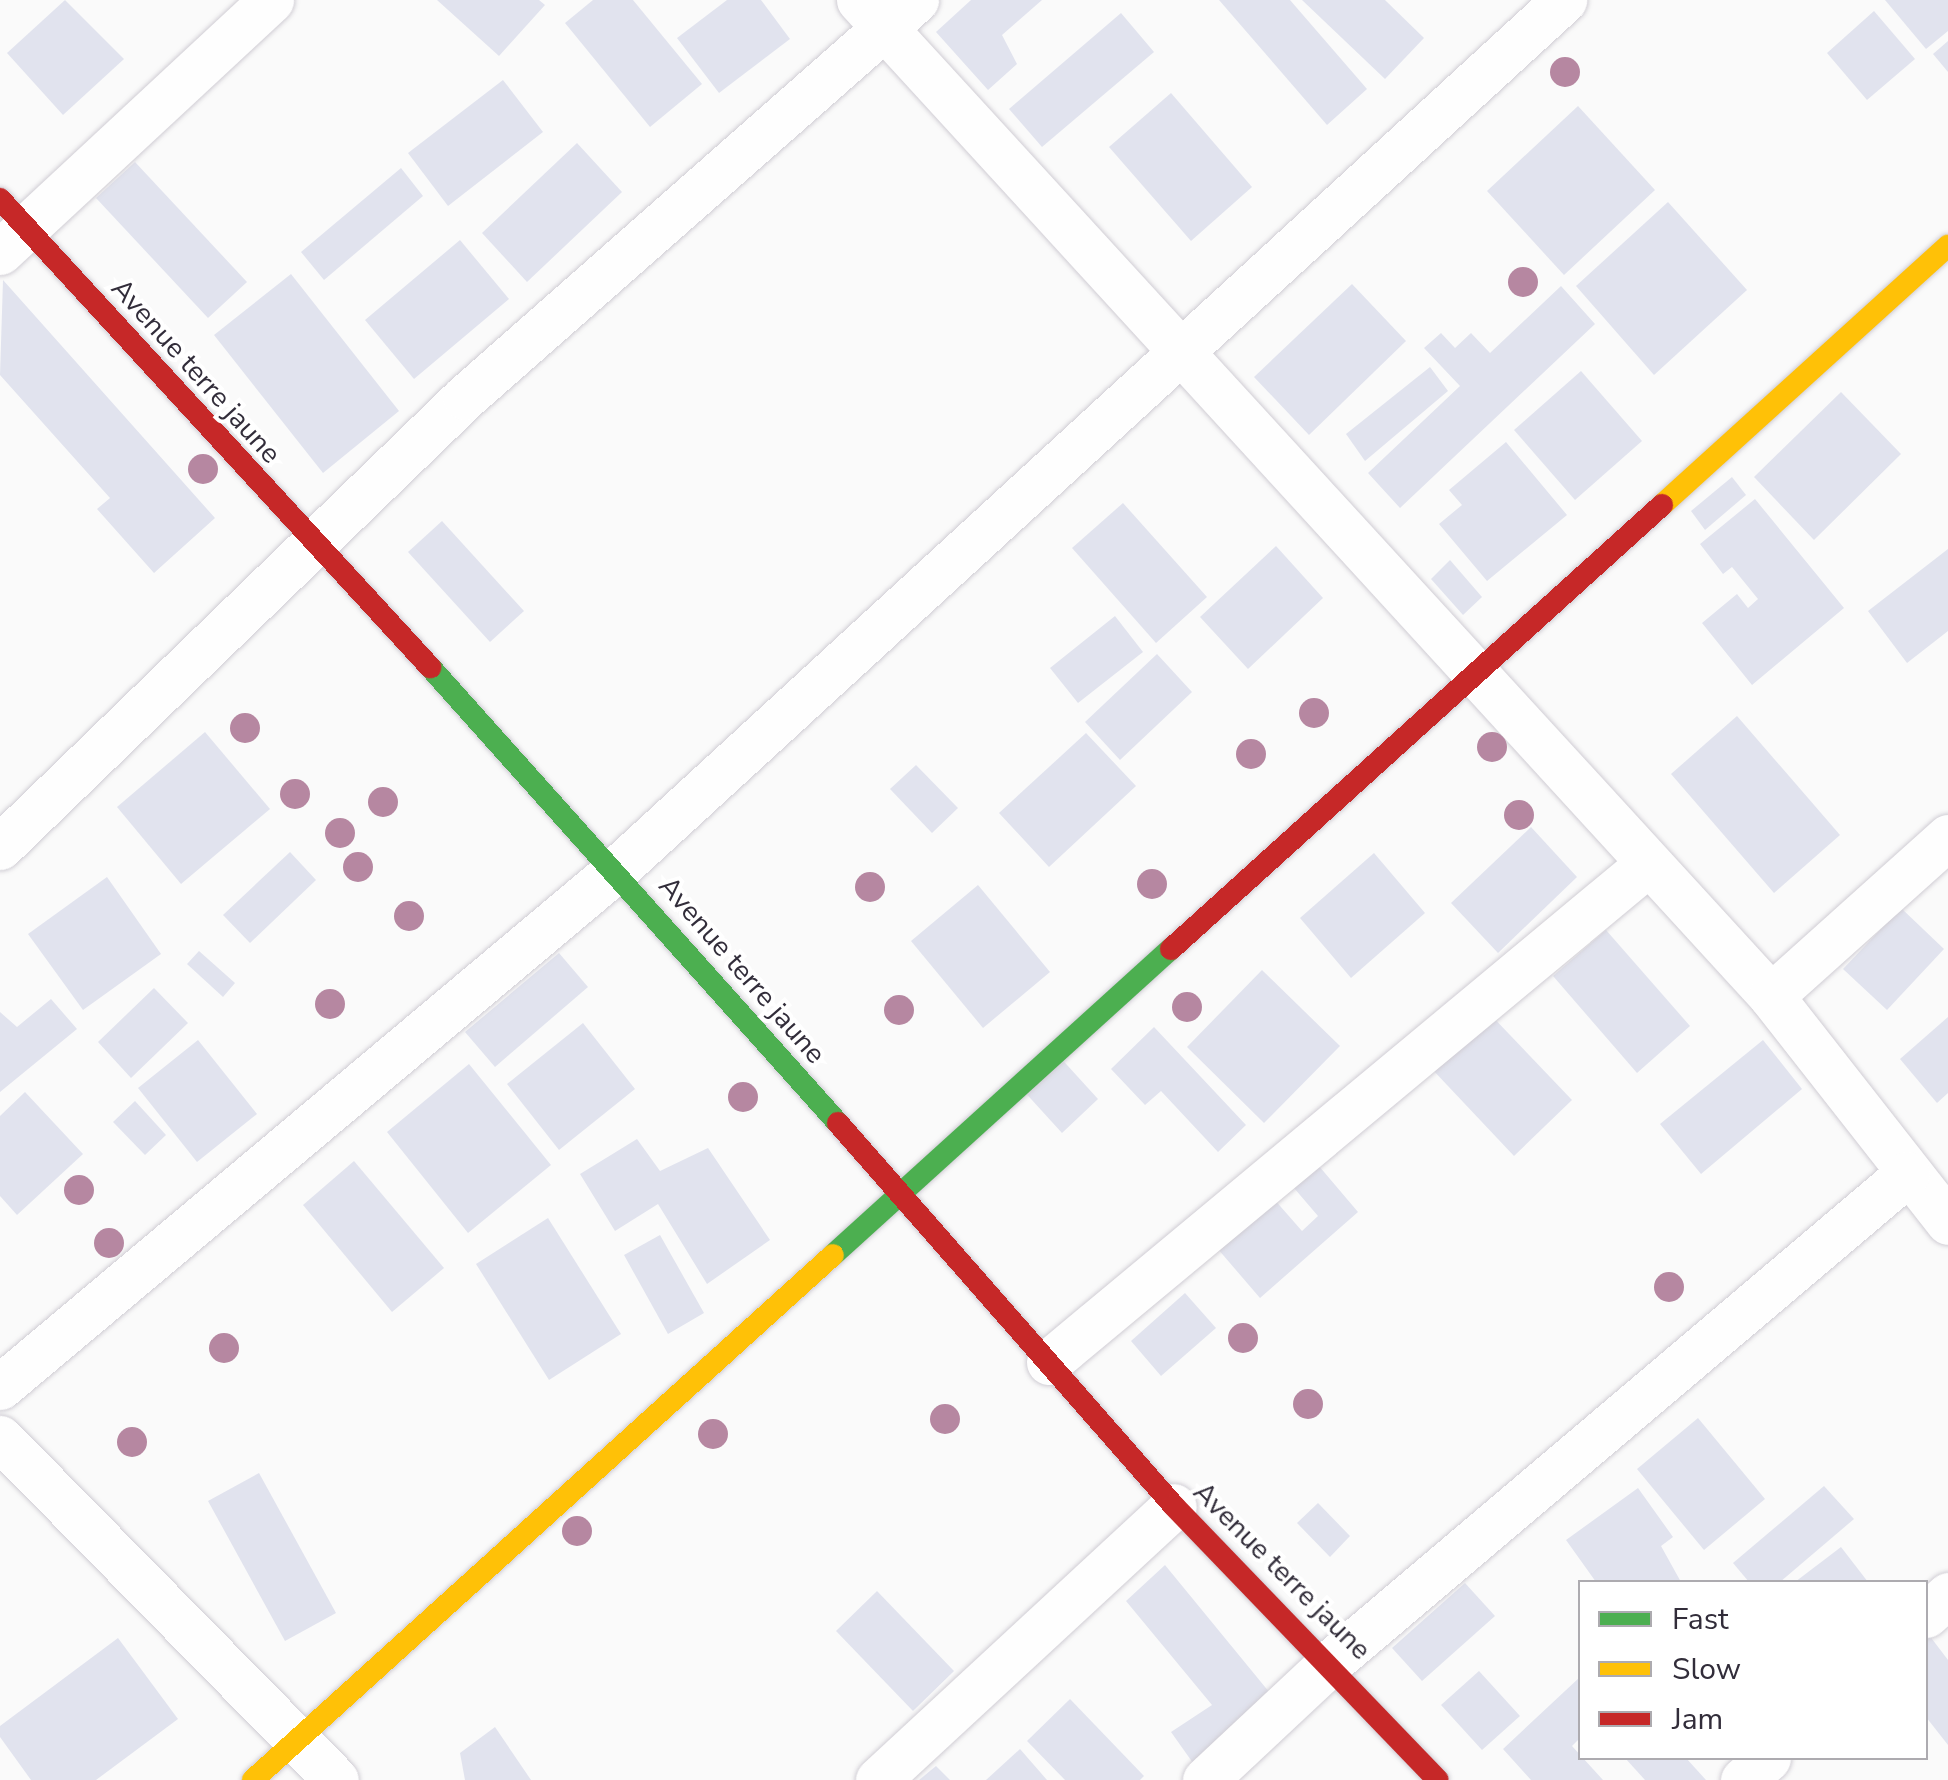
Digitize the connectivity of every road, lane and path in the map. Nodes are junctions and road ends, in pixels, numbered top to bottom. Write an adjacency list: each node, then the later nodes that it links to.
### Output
1 (271, 0): 4 (street)
2 (1564, 0): 6 (street)
3 (887, 9): 6 (street); 7 (street)
4 (9, 226): 7 (street, Avenue terre jaune)
5 (1948, 246): 8 (street)
6 (1182, 353): 8 (street); 12 (street)
7 (312, 547): 10 (street); 12 (street, Avenue terre jaune)
8 (1477, 674): 11 (street); 15 (street)
9 (1948, 837): 13 (street)
10 (0, 847)
11 (1649, 863): 13 (street); 17 (street)
12 (616, 870): 15 (street, Avenue terre jaune); 18 (street)
13 (1771, 996): 14 (street)
14 (1908, 1174): 16 (street); 23 (street)
15 (896, 1193): 17 (street, Avenue terre jaune); 24 (street)
16 (1948, 1222)
17 (1048, 1362): 20 (street, Avenue terre jaune)
18 (0, 1388)
19 (0, 1438): 24 (street)
20 (1174, 1506): 23 (street, Avenue terre jaune); 28 (street)
21 (1948, 1595): 22 (street)
22 (1928, 1613)
23 (1332, 1662): 29 (street); 30 (street, Avenue terre jaune)
24 (302, 1740): 26 (street); 27 (street)
25 (1766, 1760): 31 (street)
26 (253, 1780)
27 (336, 1780)
28 (878, 1780)
29 (1205, 1780)
30 (1438, 1780)
31 (1743, 1780)

